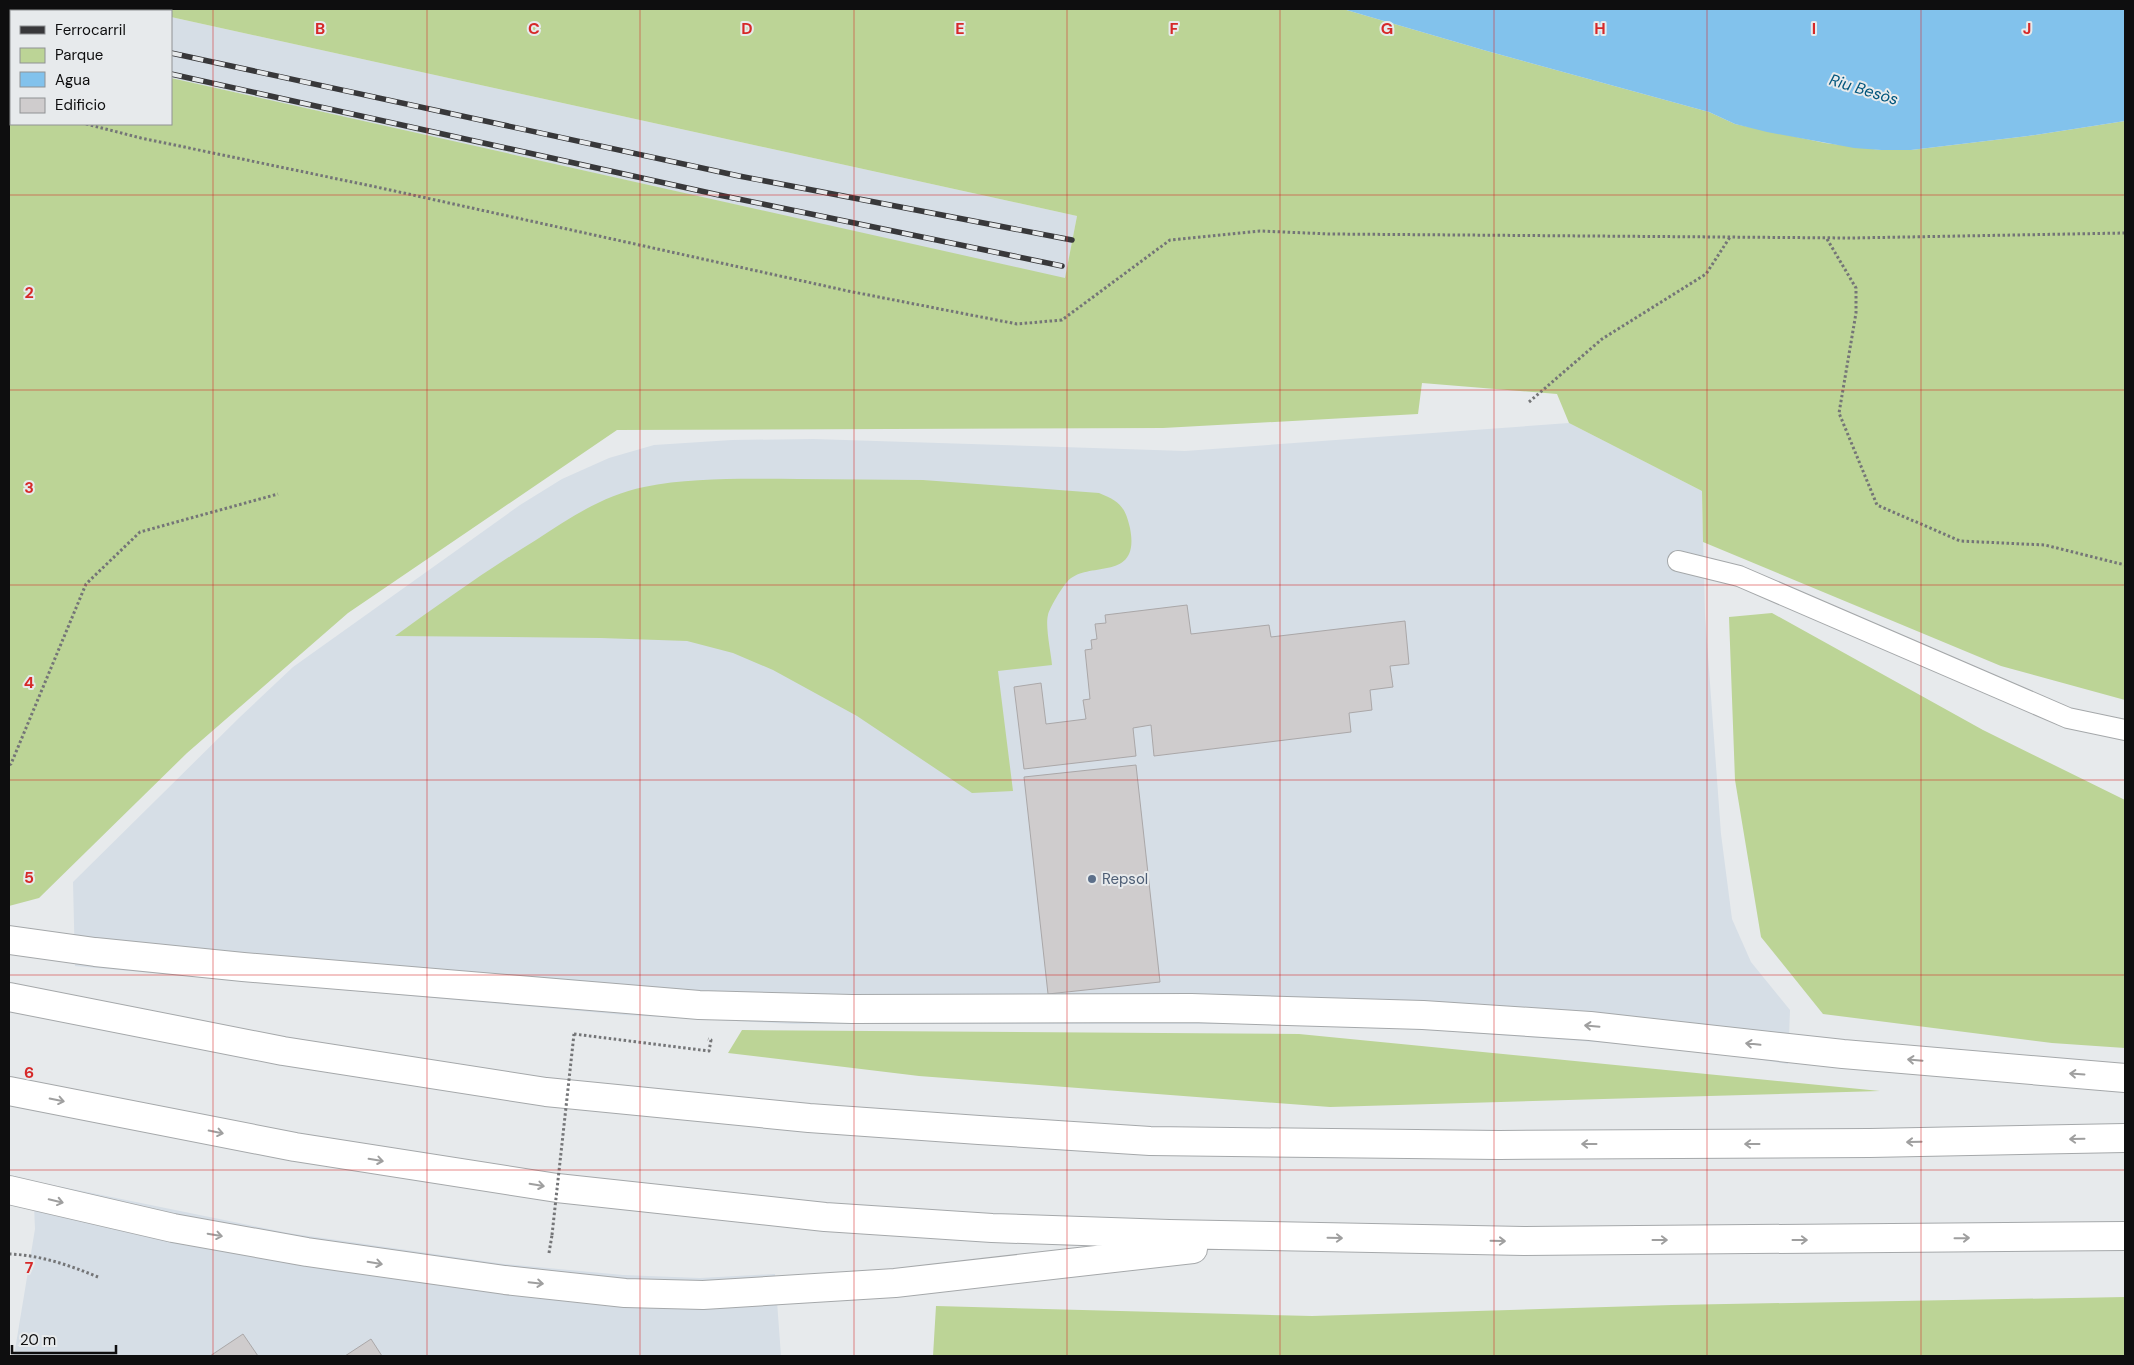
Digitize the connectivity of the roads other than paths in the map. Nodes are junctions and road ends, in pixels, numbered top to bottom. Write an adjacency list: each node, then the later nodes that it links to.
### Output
1 (1678, 561): 2 (lane)
2 (2125, 730)
3 (9, 940): 5 (highway, one-way to 3)
4 (9, 997): 7 (highway, one-way to 4)
5 (2125, 1078)
6 (9, 1090): 10 (highway, one-way to 10)
7 (2125, 1138)
8 (9, 1190): 10 (highway, one-way to 10)
9 (2125, 1236): 10 (highway, one-way to 9)
10 (1286, 1237)

